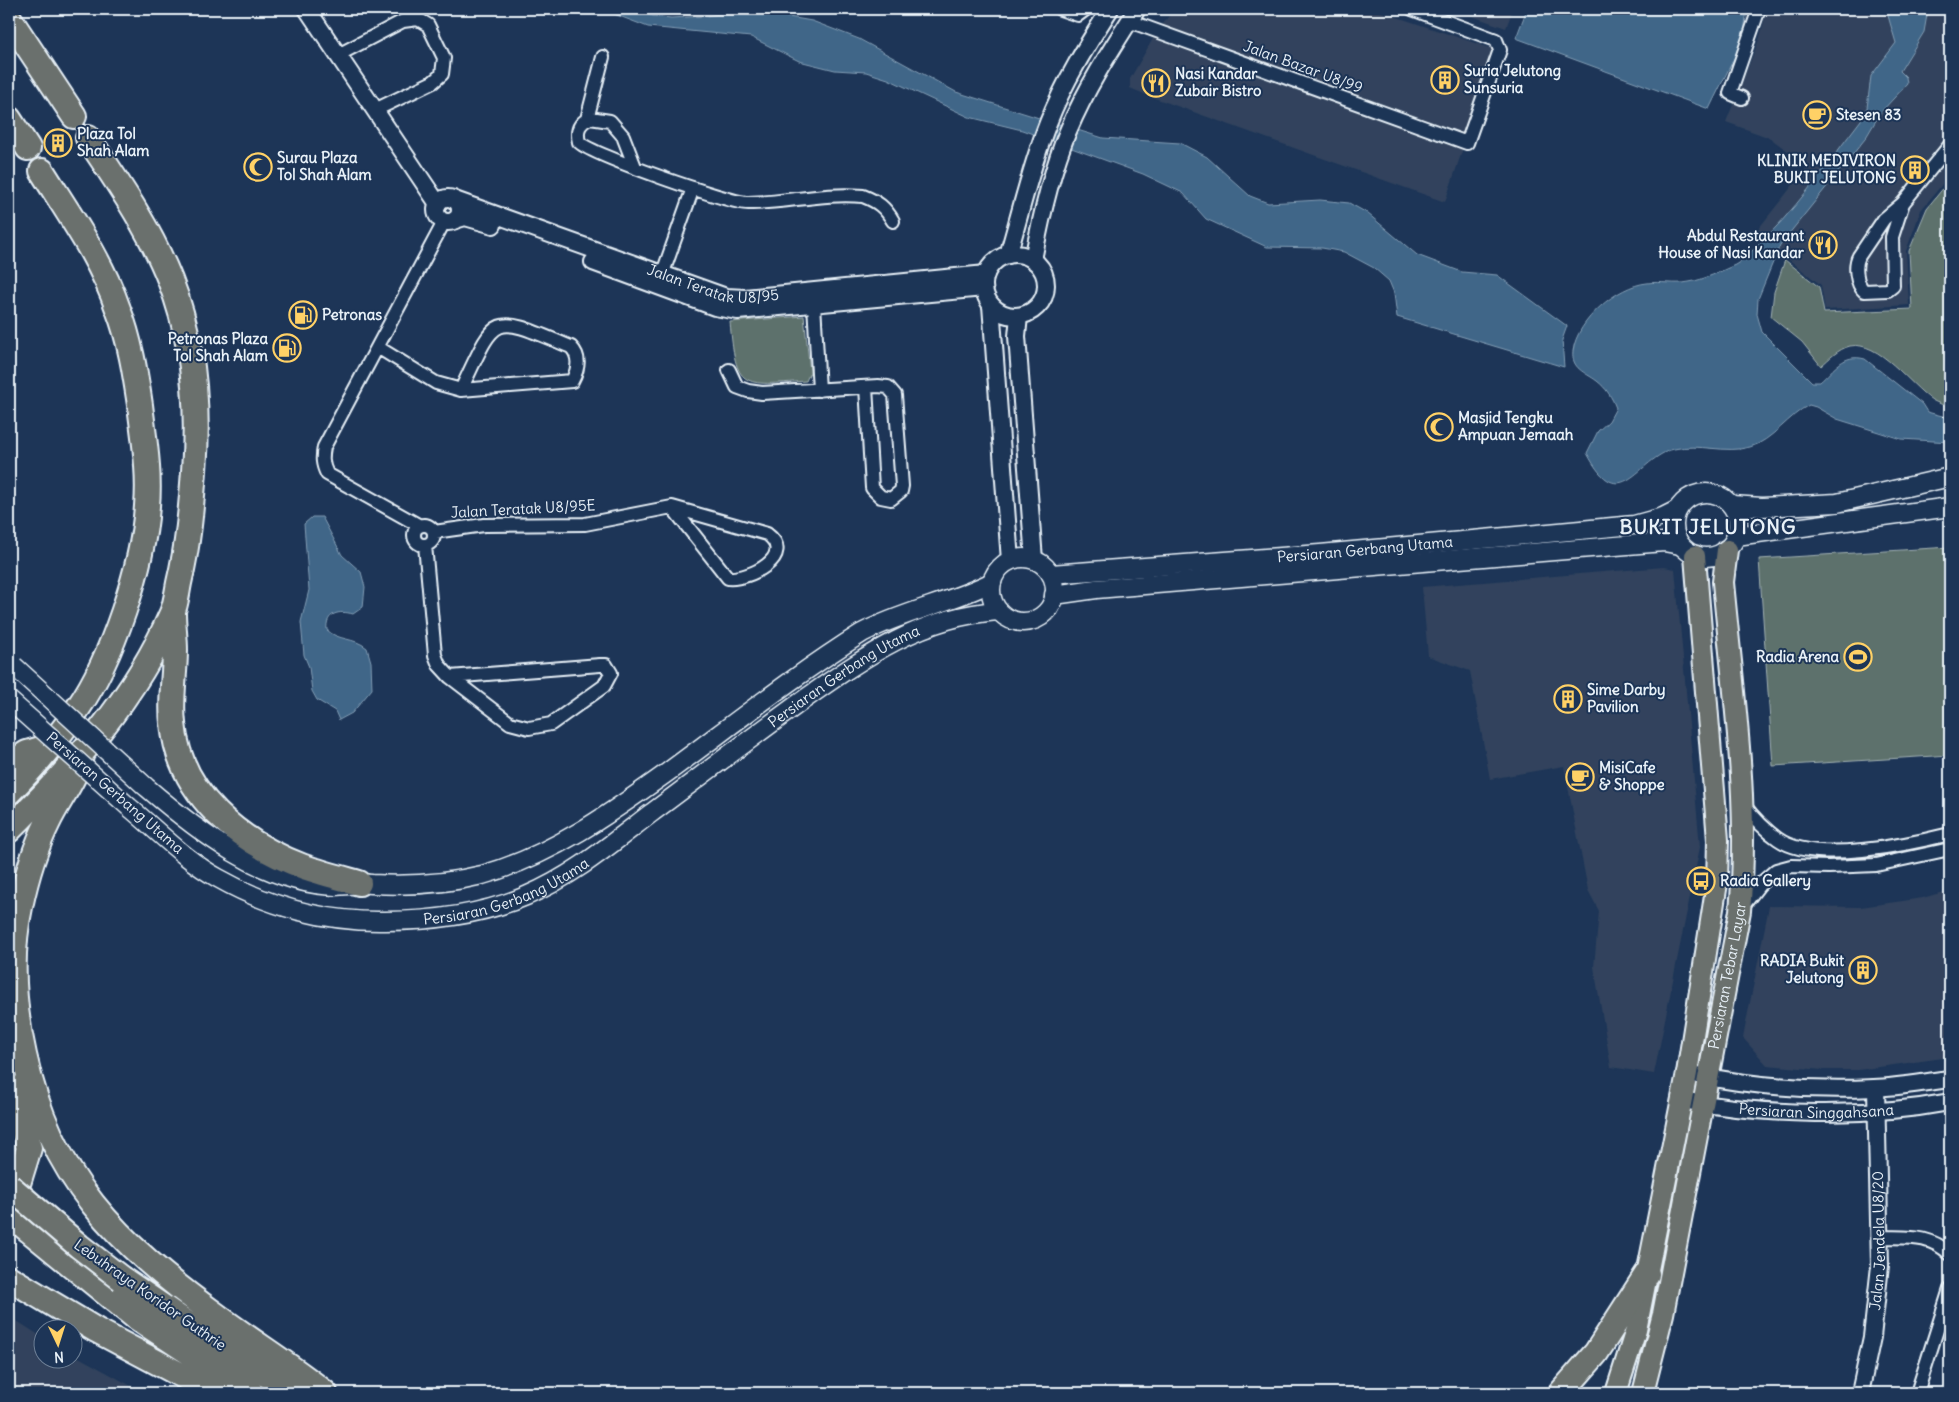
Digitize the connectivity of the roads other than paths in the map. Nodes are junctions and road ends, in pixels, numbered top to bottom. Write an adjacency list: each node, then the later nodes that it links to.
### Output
1 (307, 9): 9 (street)
2 (1060, 9): 6 (street)
3 (1110, 9): 26 (street)
4 (1412, 9): 7 (street, Jalan Bazar U8/99)
5 (1758, 9): 11 (street)
6 (1082, 12)
7 (1133, 15): 27 (street)
8 (9, 18): 13 (highway)
9 (338, 55): 12 (street); 12 (street)
10 (603, 57): 15 (street)
11 (1742, 98)
12 (375, 110): 22 (street)
13 (74, 116)
14 (9, 119): 18 (highway)
15 (586, 119): 19 (street); 19 (street)
16 (88, 138): 54 (highway)
17 (1950, 145): 23 (street)
18 (28, 148)
19 (634, 167): 21 (street)
20 (42, 171): 58 (highway)
21 (693, 188): 25 (street); 28 (street)
22 (445, 201): 24 (street); 28 (street, Jalan Teratak U8/95)
23 (1903, 203): 23 (street)
24 (450, 221): 28 (street, Jalan Teratak U8/95); 33 (street)
25 (893, 221)
26 (1008, 255): 27 (street); 29 (street)
27 (1033, 260): 32 (street)
28 (660, 280): 29 (street, Jalan Teratak U8/95); 30 (street, Jalan Teratak U8/95)
29 (985, 281): 30 (street, Jalan Teratak U8/95); 31 (street)
30 (814, 304): 37 (street)
31 (991, 305): 32 (street); 48 (street)
32 (1018, 316): 49 (street)
33 (379, 348): 36 (street); 43 (street)
34 (729, 370): 37 (street)
35 (866, 387): 35 (street); 37 (street)
36 (461, 390): 36 (street)
37 (819, 390)
38 (1950, 477): 39 (main road, Persiaran Gerbang Utama)
39 (1732, 505): 42 (main road, Persiaran Gerbang Utama); 45 (main road)
40 (672, 507): 40 (street, Jalan Teratak U8/95E); 44 (street, Jalan Teratak U8/95E)
41 (1950, 507): 45 (main road, Persiaran Gerbang Utama)
42 (1677, 510): 47 (main road); 50 (main road, Persiaran Gerbang Utama)
43 (420, 526): 44 (street); 46 (street)
44 (434, 532): 46 (street)
45 (1732, 543): 47 (main road, Persiaran Gerbang Utama); 62 (main road, Persiaran Tebar Layar)
46 (425, 545): 56 (street)
47 (1687, 550): 52 (main road, Persiaran Gerbang Utama); 68 (main road, Persiaran Tebar Layar)
48 (1010, 560): 49 (main road); 51 (main road, Persiaran Gerbang Utama)
49 (1034, 560): 50 (main road)
50 (1051, 574): 52 (main road)
51 (992, 582): 53 (main road); 66 (main road, Persiaran Gerbang Utama)
52 (1054, 596): 53 (main road, Persiaran Gerbang Utama)
53 (998, 611): 57 (main road, Persiaran Gerbang Utama, bridge)
54 (172, 612): 59 (highway); 66 (highway)
55 (11, 664): 66 (main road, Persiaran Gerbang Utama, bridge)
56 (450, 677): 56 (street)
57 (9, 700)
58 (52, 745): 60 (highway); 61 (highway)
59 (82, 756): 63 (highway); 90 (highway)
60 (9, 765)
61 (9, 792)
62 (1742, 802): 64 (street); 67 (main road, Persiaran Tebar Layar)
63 (9, 830)
64 (1950, 834)
65 (1950, 849): 67 (street)
66 (359, 883)
67 (1740, 911): 69 (main road, Persiaran Tebar Layar)
68 (1687, 1073): 69 (street, Persiaran Singgahsana); 73 (main road, Persiaran Tebar Layar)
69 (1707, 1077): 72 (street, Persiaran Singgahsana); 75 (main road, Persiaran Tebar Layar)
70 (1950, 1079): 72 (street, Persiaran Singgahsana)
71 (9, 1086): 78 (highway)
72 (1876, 1088): 76 (street, Jalan Jendela U8/20)
73 (1682, 1100): 75 (street, Persiaran Singgahsana); 83 (main road, Persiaran Tebar Layar)
74 (1950, 1102): 76 (street, Persiaran Singgahsana)
75 (1702, 1104): 76 (street, Persiaran Singgahsana); 93 (main road, Persiaran Tebar Layar)
76 (1877, 1111): 81 (street, Jalan Jendela U8/20)
77 (9, 1146): 78 (highway)
78 (14, 1182): 79 (highway); 85 (highway, Lebuhraya Koridor Guthrie, bridge)
79 (9, 1201)
80 (9, 1214): 85 (highway, Lebuhraya Koridor Guthrie)
81 (1880, 1237): 82 (street); 94 (street, Jalan Jendela U8/20)
82 (1950, 1254)
83 (1647, 1274): 91 (highway); 92 (main road, Persiaran Tebar Layar)
84 (9, 1278): 87 (highway)
85 (113, 1286): 88 (highway, Lebuhraya Koridor Guthrie); 89 (highway, Lebuhraya Koridor Guthrie)
86 (1950, 1289): 95 (street)
87 (216, 1393)
88 (250, 1393)
89 (298, 1393)
90 (324, 1393)
91 (1561, 1393)
92 (1616, 1393)
93 (1643, 1393)
94 (1860, 1393)
95 (1917, 1393)

